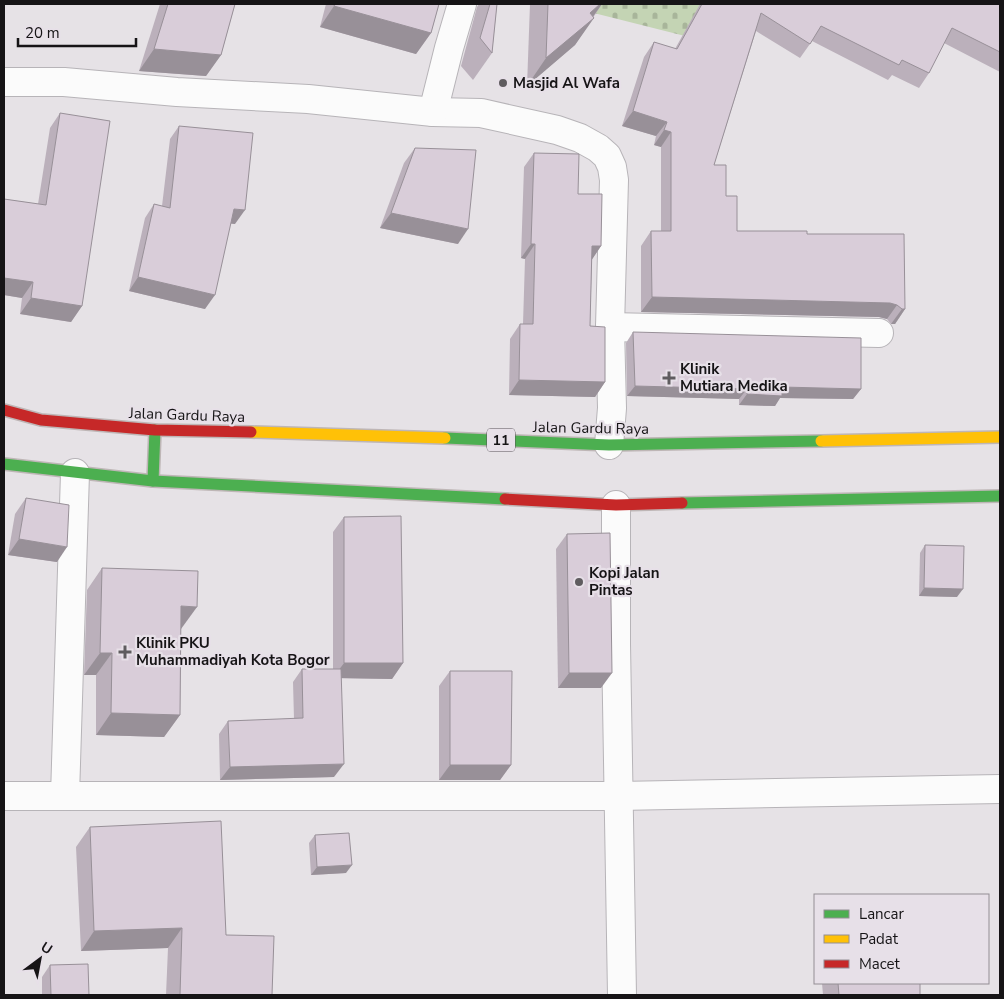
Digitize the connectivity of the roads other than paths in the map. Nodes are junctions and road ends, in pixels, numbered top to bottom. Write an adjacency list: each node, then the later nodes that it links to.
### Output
1 (462, 4): 3 (street)
2 (4, 82): 3 (street)
3 (433, 112): 4 (street)
4 (610, 327): 5 (street); 9 (street)
5 (879, 333)
6 (4, 410): 7 (highway, Jalan Gardu Raya / 11)
7 (155, 430): 9 (highway, Jalan Gardu Raya / 11); 12 (highway)
8 (1000, 437): 9 (highway, Jalan Gardu Raya / 11)
9 (610, 445)
10 (4, 464): 11 (highway)
11 (75, 474): 12 (highway); 17 (street)
12 (153, 481): 14 (highway)
13 (1000, 496): 14 (highway)
14 (616, 505): 18 (street)
15 (1000, 789): 18 (street)
16 (4, 796): 17 (street)
17 (65, 796): 18 (street)
18 (618, 796): 19 (street)
19 (622, 995)

